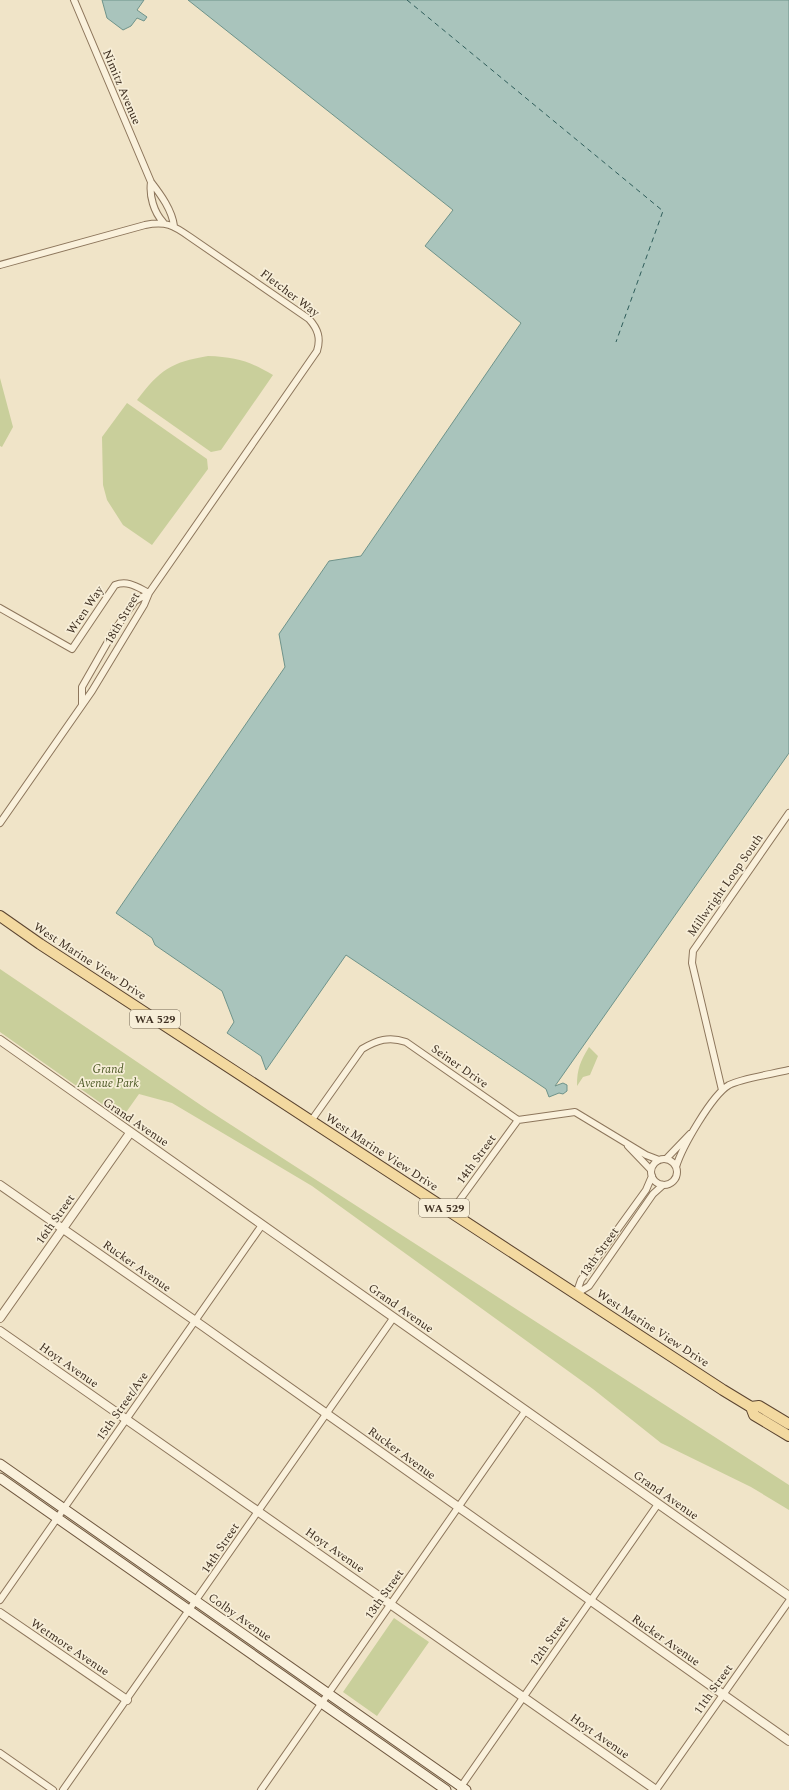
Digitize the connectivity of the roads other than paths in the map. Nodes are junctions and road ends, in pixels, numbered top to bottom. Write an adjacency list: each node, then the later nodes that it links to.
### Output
1 (74, 0): 2 (street, Nimitz Avenue)
2 (151, 182): 3 (street, Nimitz Avenue); 4 (street, Nimitz Avenue)
3 (163, 222): 4 (street, Fletcher Way); 5 (street, Fletcher Way)
4 (174, 226): 6 (street, Fletcher Way)
5 (0, 266)
6 (149, 593): 7 (street, Wren Way); 8 (street, 18th Street); 8 (street, 18th Street)
7 (0, 608)
8 (82, 704): 10 (street, 18th Street)
9 (789, 813): 14 (street, Millwright Loop South)
10 (0, 823)
11 (0, 916): 16 (main road, West Marine View Drive / WA 529)
12 (0, 1040): 18 (street, Grand Avenue)
13 (789, 1070): 14 (street)
14 (722, 1090): 17 (street)
15 (518, 1120): 16 (street, Seiner Drive); 19 (street); 25 (street, 14th Street)
16 (311, 1121): 25 (main road, West Marine View Drive / WA 529)
17 (693, 1132): 20 (street); 21 (street)
18 (130, 1133): 26 (street, Grand Avenue); 27 (street, 16th Street)
19 (624, 1142): 20 (street); 22 (street)
20 (662, 1160): 21 (street); 22 (street)
21 (676, 1167): 24 (street)
22 (651, 1173): 24 (street); 28 (street, 13th Street)
23 (0, 1185): 27 (street, Rucker Avenue)
24 (664, 1185): 28 (street, 13th Street)
25 (451, 1212): 28 (main road, West Marine View Drive / WA 529)
26 (262, 1224): 29 (street, Grand Avenue); 31 (street, 15th Street/Ave)
27 (63, 1229): 30 (street, 16th Street); 31 (street, Rucker Avenue)
28 (576, 1294): 33 (main road, West Marine View Drive / WA 529)
29 (394, 1317): 34 (street, Grand Avenue); 35 (street, 14th Street)
30 (0, 1318)
31 (195, 1321): 35 (street, Rucker Avenue); 36 (street, 15th Street/Ave)
32 (0, 1331): 36 (street, Hoyt Avenue)
33 (751, 1407): 37 (main road, West Marine View Drive / WA 529); 38 (main road, West Marine View Drive / WA 529)
34 (526, 1410): 41 (street, Grand Avenue); 42 (street, 13th Street)
35 (326, 1414): 42 (street, Rucker Avenue); 44 (street, 14th Street)
36 (126, 1419): 43 (street, 15th Street/Ave); 44 (street, Hoyt Avenue)
37 (789, 1424)
38 (789, 1436)
39 (0, 1464): 43 (main road, Colby Avenue)
40 (0, 1478): 45 (main road, Colby Avenue)
41 (658, 1504): 46 (street, Grand Avenue); 50 (street, 12th Street)
42 (458, 1508): 50 (street, Rucker Avenue); 51 (street, 13th Street)
43 (64, 1509): 45 (street, 15th Street/Ave); 48 (main road, Colby Avenue)
44 (258, 1511): 48 (street, 14th Street); 51 (street, Hoyt Avenue)
45 (57, 1518): 47 (street, 15th Street/Ave); 52 (main road, Colby Avenue)
46 (789, 1596)
47 (0, 1600)
48 (197, 1601): 52 (street, 14th Street); 54 (main road, Colby Avenue)
49 (789, 1601): 55 (street, 11th Street)
50 (590, 1602): 55 (street, Rucker Avenue); 56 (street, 12th Street)
51 (391, 1604): 54 (street, 13th Street); 56 (street, Hoyt Avenue)
52 (190, 1610): 57 (street, 14th Street); 58 (main road, Colby Avenue)
53 (0, 1613): 57 (street, Wetmore Avenue)
54 (329, 1694): 58 (street, 13th Street); 61 (main road, Colby Avenue)
55 (723, 1694): 59 (street, Rucker Avenue); 66 (street, 11th Street)
56 (523, 1697): 61 (street, 12th Street); 66 (street, Hoyt Avenue)
57 (127, 1700): 63 (street, 14th Street)
58 (322, 1704): 64 (street, 13th Street); 65 (main road, Colby Avenue)
59 (789, 1741)
60 (0, 1753): 62 (street)
61 (462, 1789)
62 (52, 1790)
63 (63, 1790)
64 (261, 1790)
65 (446, 1790)
66 (656, 1790)

